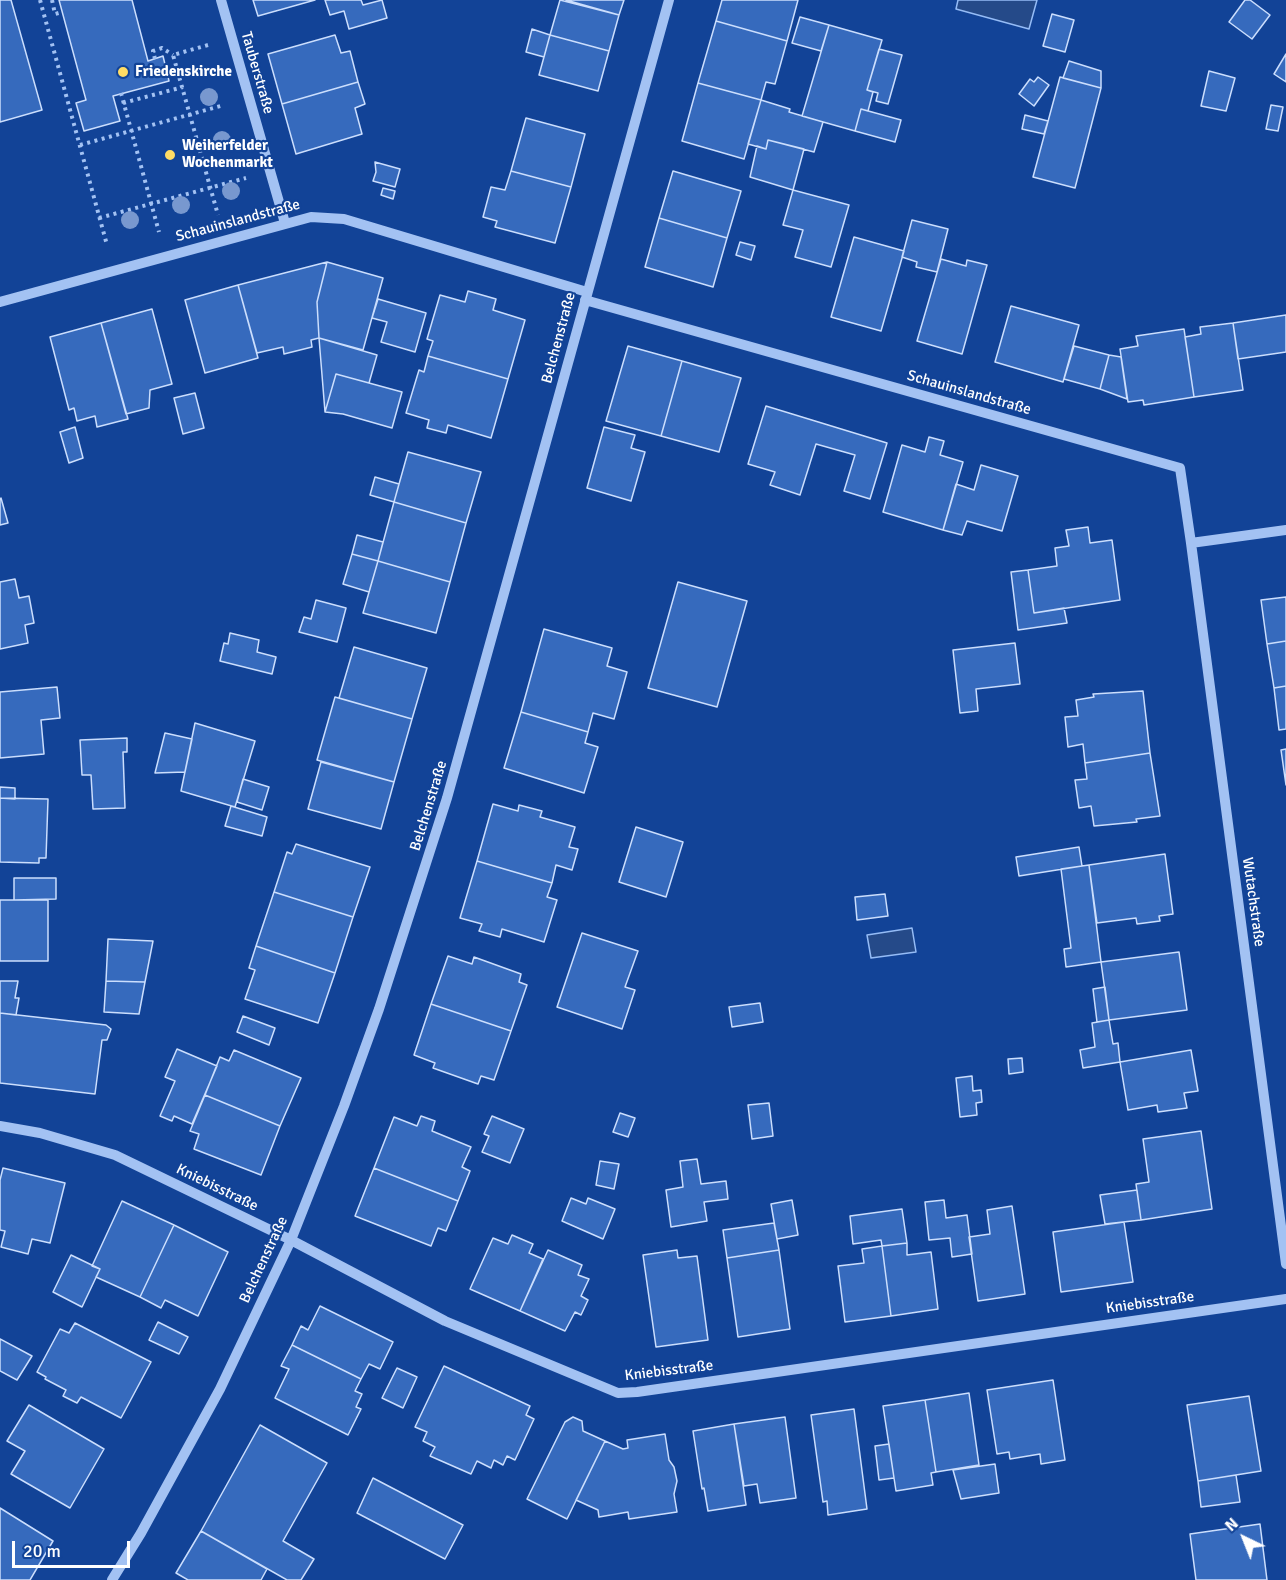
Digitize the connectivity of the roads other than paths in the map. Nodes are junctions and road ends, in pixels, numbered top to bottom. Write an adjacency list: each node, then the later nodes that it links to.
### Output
1 (221, 0): 3 (street, Tauberstraße)
2 (669, 0): 4 (street, Belchenstraße)
3 (285, 222): 4 (street, Schauinslandstraße); 5 (street, Schauinslandstraße)
4 (586, 296): 7 (street, Schauinslandstraße); 9 (street, Belchenstraße)
5 (0, 302)
6 (1286, 530): 7 (street)
7 (1191, 543): 10 (street, Wutachstraße)
8 (0, 1126): 9 (street, Kniebisstraße)
9 (291, 1240): 11 (street, Kniebisstraße); 12 (street, Belchenstraße)
10 (1286, 1264)
11 (1286, 1299)
12 (112, 1580)

